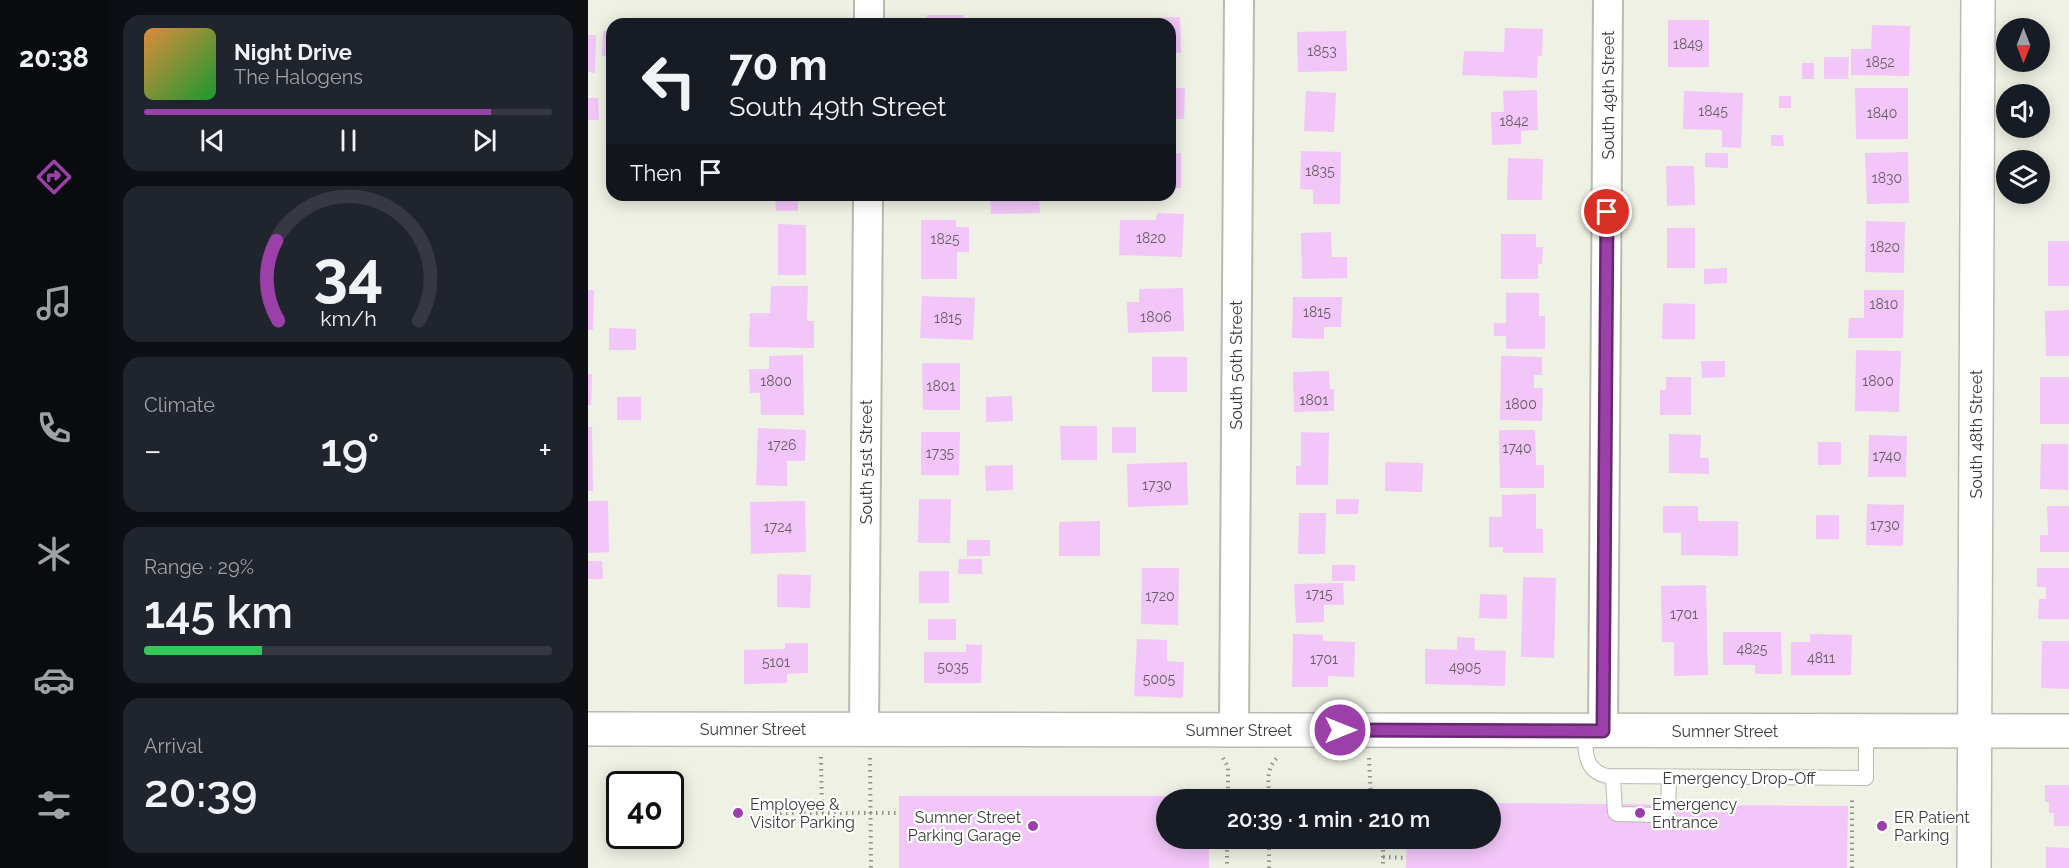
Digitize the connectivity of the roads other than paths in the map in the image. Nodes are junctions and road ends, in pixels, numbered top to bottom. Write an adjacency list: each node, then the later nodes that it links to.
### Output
1 (869, 0): 5 (street)
2 (1239, 0): 12 (street, South 50th Street)
3 (1608, 0): 8 (street, South 49th Street)
4 (1978, 0): 10 (street, South 48th Street)
5 (869, 18)
6 (868, 201): 13 (street, South 51st Street)
7 (588, 729): 13 (street, Sumner Street)
8 (1594, 731): 9 (street, Sumner Street); 12 (street, Sumner Street); 14 (lane)
9 (1866, 731): 10 (street, Sumner Street); 15 (lane, Emergency Drop-Off)
10 (1974, 731): 11 (street, Sumner Street); 16 (street, South 48th Street)
11 (2069, 731)
12 (1226, 742): 13 (street, Sumner Street)
13 (867, 743)
14 (1613, 777): 15 (lane, Emergency Drop-Off); 15 (lane)
15 (1669, 778)
16 (1974, 868)

